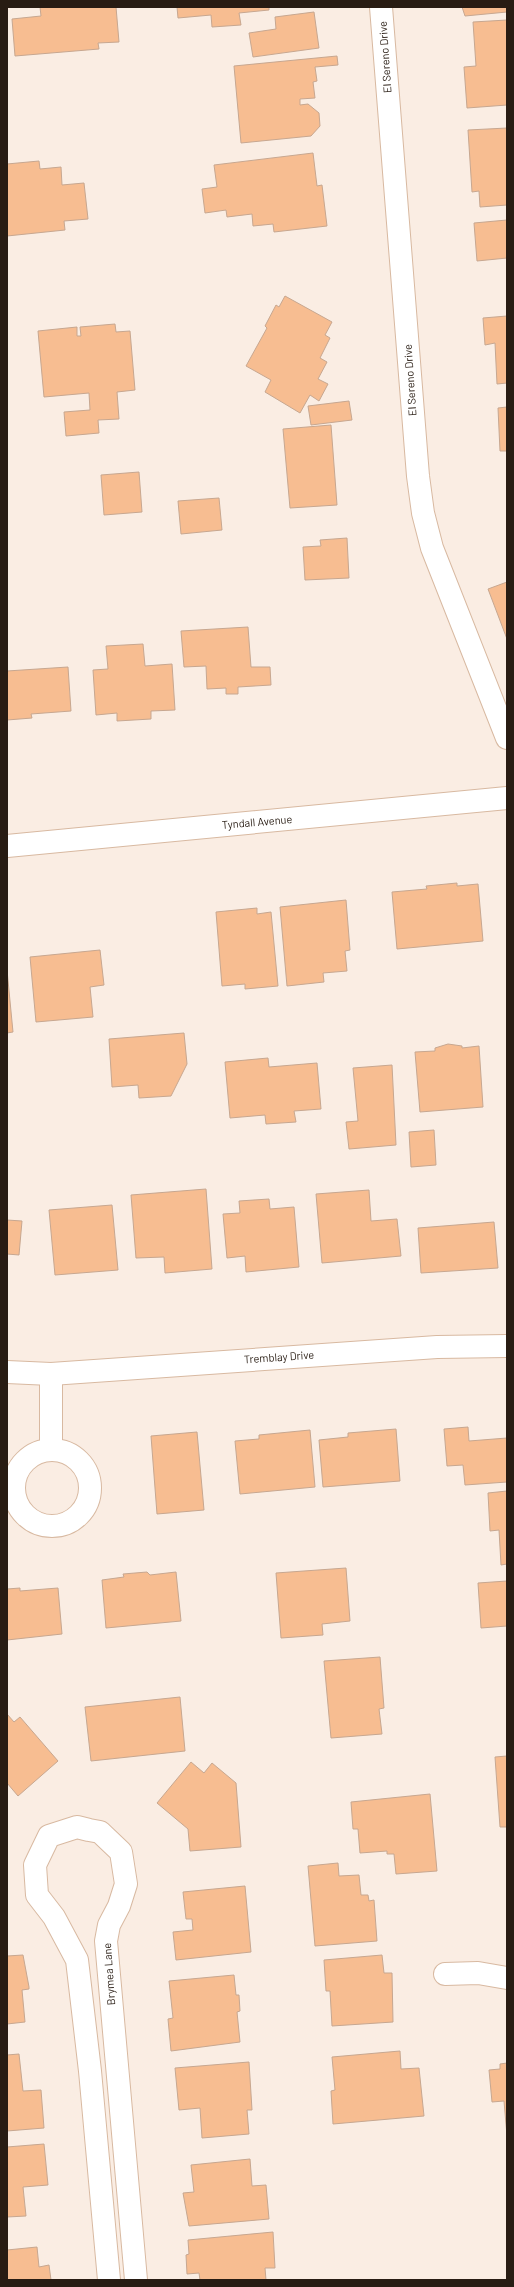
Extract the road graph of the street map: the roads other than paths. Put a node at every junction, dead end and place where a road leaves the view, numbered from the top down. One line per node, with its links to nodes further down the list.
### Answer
1 (381, 7): 2 (street, El Sereno Drive)
2 (507, 738)
3 (507, 798): 4 (street, Tyndall Avenue)
4 (7, 846)
5 (507, 1346): 7 (street, Tremblay Drive)
6 (7, 1372): 7 (street, Tremblay Drive)
7 (51, 1374): 8 (street)
8 (51, 1450)
9 (445, 1974): 10 (street)
10 (507, 1978)
11 (109, 2280): 12 (street, Brymea Lane)
12 (136, 2280)

